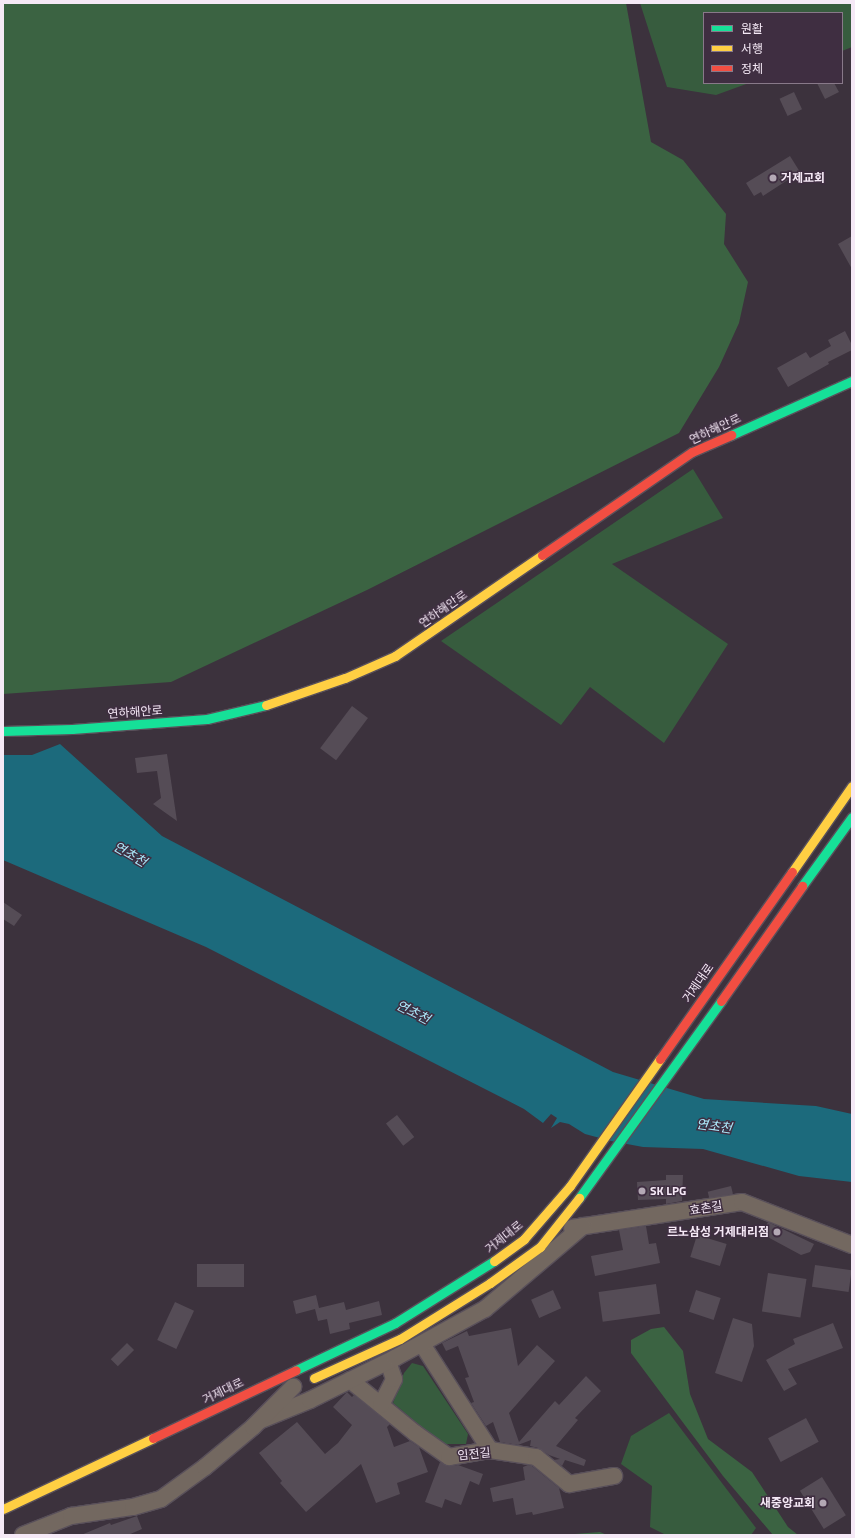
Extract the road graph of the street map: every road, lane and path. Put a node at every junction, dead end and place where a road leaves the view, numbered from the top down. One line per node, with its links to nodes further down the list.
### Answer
1 (852, 381): 2 (main road, 연하해안로)
2 (3, 731)
3 (852, 786): 17 (main road, 거제대로)
4 (852, 817): 6 (main road)
5 (583, 1226): 6 (street, 효촌길); 7 (street, 효촌길); 8 (street)
6 (553, 1231): 11 (main road)
7 (852, 1246)
8 (422, 1344): 9 (street); 15 (street)
9 (388, 1362): 10 (street); 13 (street)
10 (350, 1380): 13 (street, 임전길); 14 (street)
11 (300, 1384): 12 (main road); 14 (street)
12 (268, 1399)
13 (381, 1405): 15 (street, 임전길)
14 (261, 1420): 18 (street)
15 (490, 1450): 16 (street, 임전길)
16 (614, 1476)
17 (3, 1510)
18 (23, 1535)

